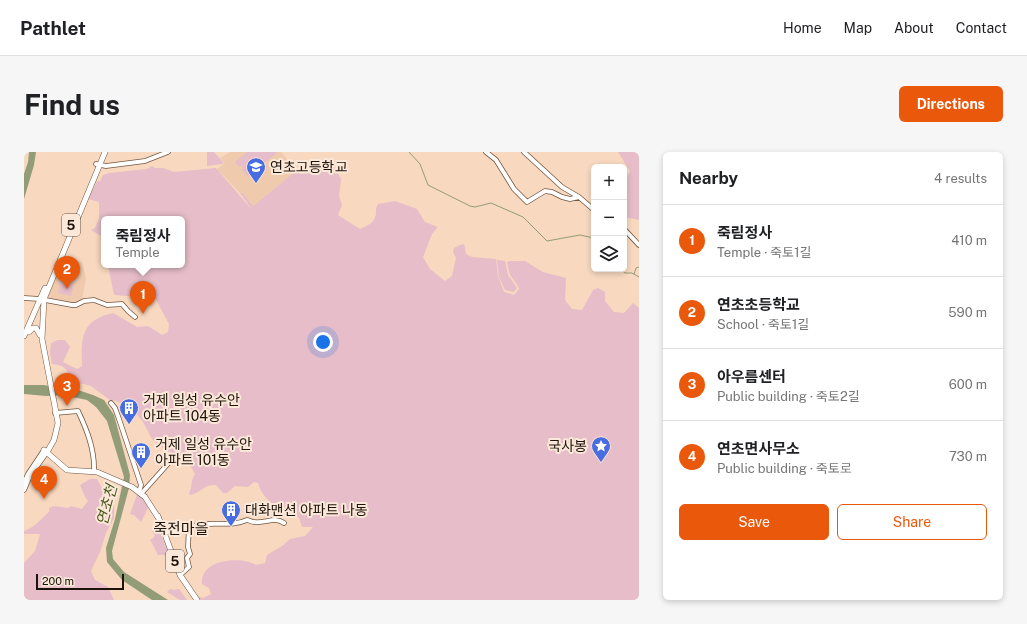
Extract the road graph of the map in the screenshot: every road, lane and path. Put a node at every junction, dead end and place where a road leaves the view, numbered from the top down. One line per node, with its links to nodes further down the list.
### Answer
1 (102, 152): 7 (main road, 5)
2 (105, 152): 7 (main road, 5)
3 (163, 152): 7 (street)
4 (168, 152): 7 (street)
5 (486, 152): 8 (street)
6 (524, 152): 8 (street)
7 (98, 163): 13 (main road, 5); 13 (main road, 5)
8 (579, 197): 9 (street)
9 (591, 207)
10 (627, 232): 11 (street)
11 (639, 245)
12 (24, 298): 13 (street)
13 (42, 299): 14 (main road); 15 (street); 18 (main road); 20 (main road)
14 (41, 307): 16 (main road); 17 (main road)
15 (135, 317)
16 (29, 332): 17 (main road); 19 (main road)
17 (40, 335): 20 (main road)
18 (24, 336)
19 (24, 342)
20 (49, 381): 22 (main road)
21 (111, 403): 28 (street)
22 (56, 413): 23 (main road); 25 (street)
23 (46, 450): 25 (main road); 26 (street); 27 (street)
24 (174, 457): 28 (street)
25 (94, 471): 28 (main road)
26 (24, 483)
27 (24, 490)
28 (141, 491): 31 (main road, 5)
29 (284, 523): 30 (street)
30 (189, 526): 31 (street); 32 (street)
31 (164, 533): 32 (main road, 5)
32 (180, 575): 33 (main road, 5)
33 (197, 600)

